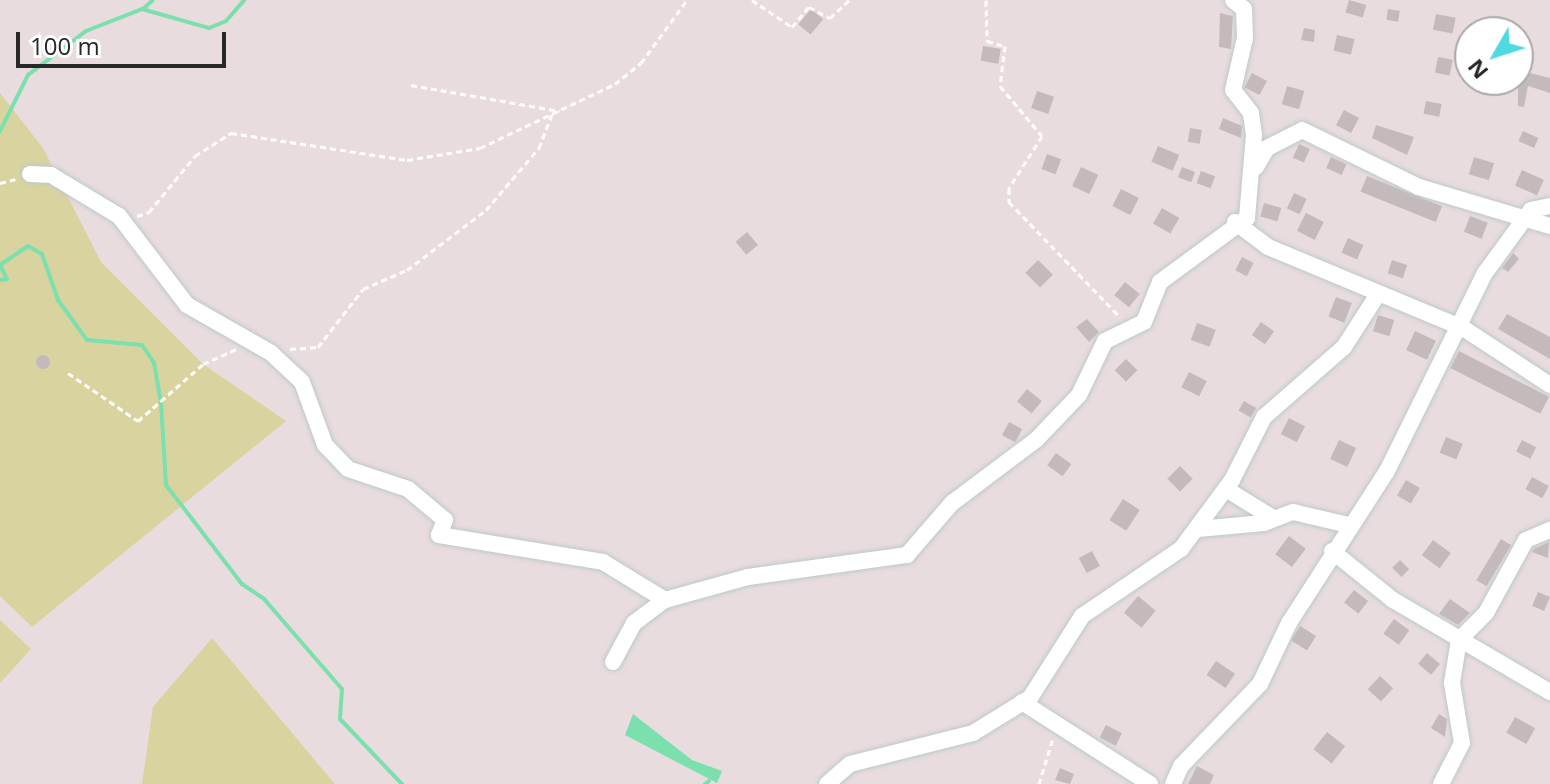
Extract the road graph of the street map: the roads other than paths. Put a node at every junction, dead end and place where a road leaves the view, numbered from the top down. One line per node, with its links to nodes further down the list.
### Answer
1 (1233, 0): 2 (street)
2 (1256, 167): 5 (street); 6 (street)
3 (30, 174): 17 (street)
4 (1550, 206): 5 (street)
5 (1522, 220): 7 (street); 9 (street)
6 (1235, 222): 8 (street); 17 (street)
7 (1550, 226)
8 (1378, 294): 9 (street); 11 (street)
9 (1463, 328): 10 (street); 13 (street)
10 (1550, 385)
11 (1226, 489): 12 (street); 14 (street)
12 (1273, 518): 13 (street); 14 (street)
13 (1349, 525): 16 (street)
14 (1198, 529): 21 (street)
15 (1550, 530): 18 (street)
16 (1332, 551): 18 (street); 24 (street)
17 (665, 600): 19 (street)
18 (1459, 640): 20 (street); 25 (street)
19 (613, 662)
20 (1550, 692)
21 (1022, 702): 22 (street); 23 (street)
22 (827, 784)
23 (1150, 784)
24 (1173, 784)
25 (1441, 784)

